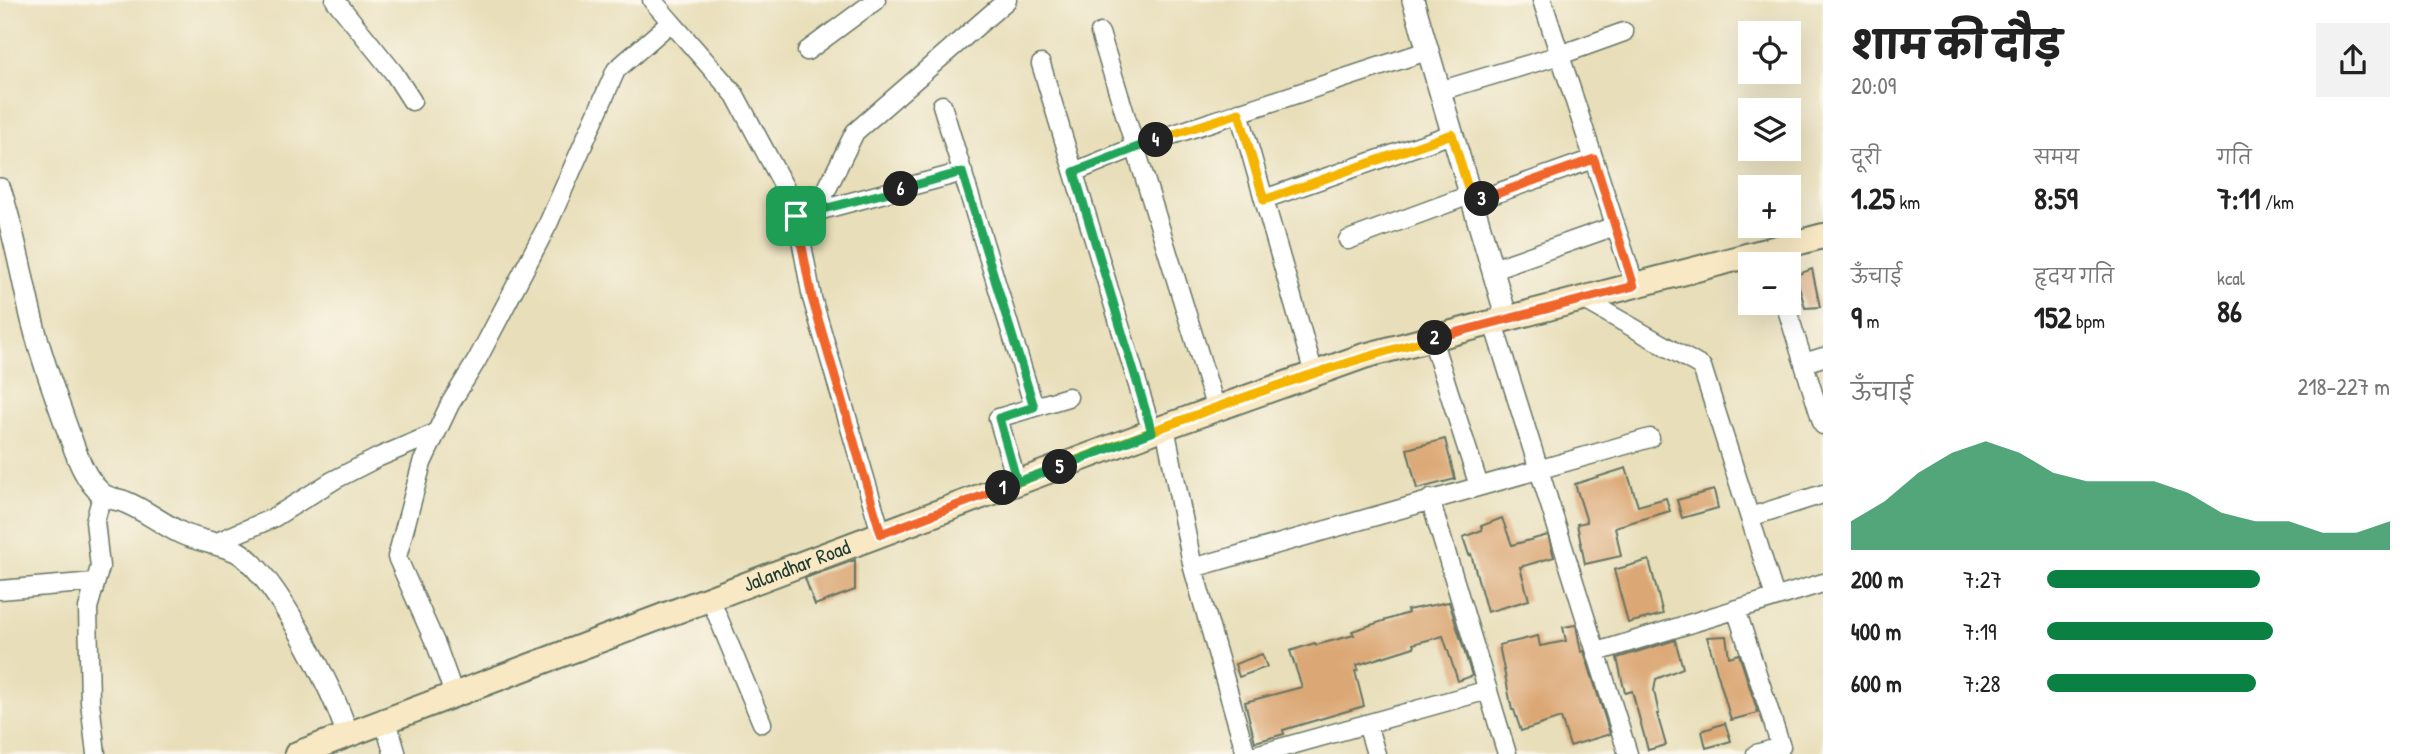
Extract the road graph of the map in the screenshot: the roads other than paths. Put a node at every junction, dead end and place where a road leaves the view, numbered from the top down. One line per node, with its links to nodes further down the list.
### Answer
1 (335, 0): 15 (street)
2 (652, 0): 7 (street)
3 (876, 0): 10 (street)
4 (1006, 0): 26 (street)
5 (1413, 0): 11 (street)
6 (1542, 0): 12 (street)
7 (671, 22): 27 (street); 47 (street)
8 (1624, 32): 12 (street)
9 (1100, 33): 19 (street)
10 (807, 51)
11 (1427, 51): 14 (street); 17 (street)
12 (1560, 55): 14 (street); 20 (street)
13 (1041, 64): 22 (street)
14 (1439, 91): 18 (street)
15 (412, 101)
16 (942, 105): 21 (street)
17 (1239, 113): 19 (street); 25 (street)
18 (1452, 134): 24 (street); 25 (street)
19 (1135, 147): 22 (street); 44 (street)
20 (1594, 159): 24 (street); 28 (street)
21 (962, 172): 26 (street); 43 (street)
22 (1074, 172): 46 (street)
23 (0, 189): 53 (street)
24 (1471, 199): 30 (street); 33 (street)
25 (1264, 200): 41 (street)
26 (816, 211): 27 (street)
27 (796, 216): 56 (street)
28 (1615, 226): 33 (street); 34 (street)
29 (1823, 236): 31 (main road, Jalandhar Road)
30 (1348, 240)
31 (1783, 252)
32 (1738, 264): 34 (main road, Jalandhar Road)
33 (1493, 270): 37 (street)
34 (1634, 286): 35 (main road, Jalandhar Road)
35 (1583, 299): 37 (main road, Jalandhar Road); 55 (street)
36 (1789, 315): 40 (street)
37 (1500, 321): 38 (main road, Jalandhar Road); 49 (street)
38 (1432, 339): 41 (main road, Jalandhar Road); 51 (street)
39 (1823, 357): 40 (street)
40 (1804, 363): 45 (street)
41 (1314, 374): 44 (main road, Jalandhar Road)
42 (1068, 397): 43 (street)
43 (1034, 407): 50 (street)
44 (1216, 409): 46 (main road, Jalandhar Road)
45 (1823, 425)
46 (1159, 429): 50 (main road, Jalandhar Road); 58 (street)
47 (436, 433): 57 (street); 67 (street)
48 (1650, 438): 49 (street)
49 (1540, 469): 51 (street); 65 (street)
50 (1017, 482): 56 (main road, Jalandhar Road)
51 (1479, 486): 54 (street)
52 (1823, 494): 55 (street)
53 (102, 496): 57 (street); 59 (street)
54 (1430, 499): 58 (street); 66 (street)
55 (1750, 517): 62 (street)
56 (881, 534): 63 (main road, Jalandhar Road)
57 (215, 543): 71 (street)
58 (1193, 568): 75 (street)
59 (95, 582): 61 (street); 72 (street)
60 (1823, 583): 62 (street)
61 (0, 590)
62 (1775, 597): 64 (street)
63 (710, 598): 67 (main road, Jalandhar Road); 69 (street)
64 (1736, 609): 65 (street); 80 (street)
65 (1597, 652): 79 (street)
66 (1488, 690): 70 (street); 78 (street)
67 (454, 694): 68 (main road, Jalandhar Road)
68 (385, 719): 71 (main road, Jalandhar Road); 74 (street)
69 (762, 723)
70 (1367, 724): 76 (street); 77 (street)
71 (347, 734): 73 (main road, Jalandhar Road)
72 (96, 754)
73 (298, 754)
74 (395, 754)
75 (1246, 754)
76 (1259, 754)
77 (1376, 754)
78 (1507, 754)
79 (1628, 754)
80 (1756, 754)

